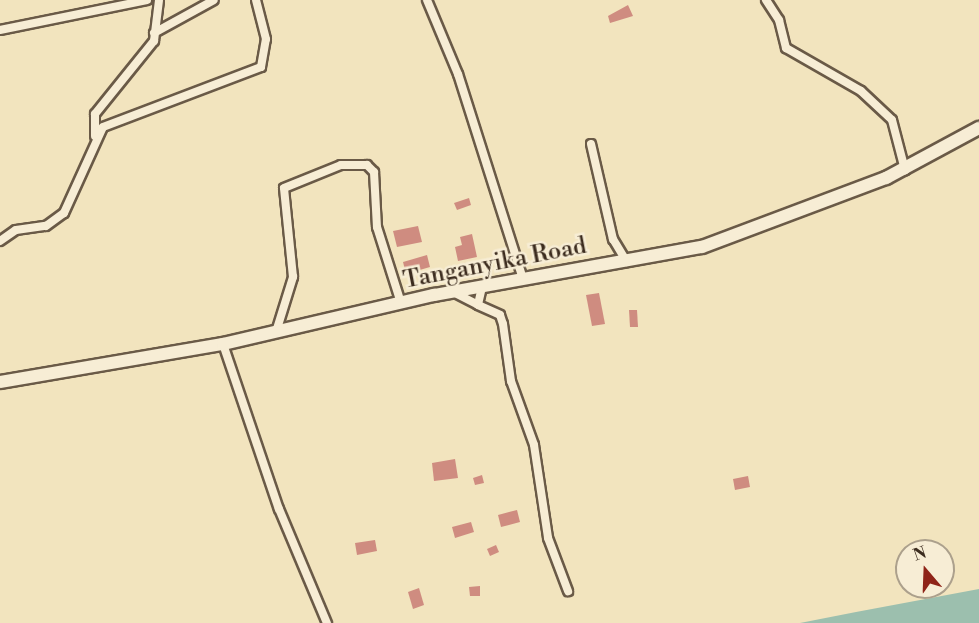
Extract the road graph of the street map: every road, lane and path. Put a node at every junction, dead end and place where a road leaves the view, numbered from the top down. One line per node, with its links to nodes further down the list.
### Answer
1 (147, 0): 7 (street)
2 (159, 0): 8 (street)
3 (214, 0): 8 (street)
4 (256, 0): 10 (street)
5 (427, 0): 15 (street)
6 (766, 0): 12 (street)
7 (0, 30)
8 (154, 33): 10 (street)
9 (979, 128): 12 (street, Tanganyika Road)
10 (95, 136): 13 (street)
11 (591, 144): 14 (street)
12 (904, 170): 14 (street, Tanganyika Road)
13 (0, 240)
14 (627, 262): 15 (street, Tanganyika Road)
15 (523, 279): 16 (street, Tanganyika Road)
16 (482, 287): 17 (street, Tanganyika Road); 19 (street)
17 (453, 292): 18 (street, Tanganyika Road); 19 (street)
18 (400, 303): 20 (street, Tanganyika Road); 20 (street)
19 (478, 305): 23 (street)
20 (276, 333): 21 (street, Tanganyika Road)
21 (223, 344): 22 (street, Tanganyika Road); 24 (street)
22 (0, 382)
23 (568, 591)
24 (327, 623)

